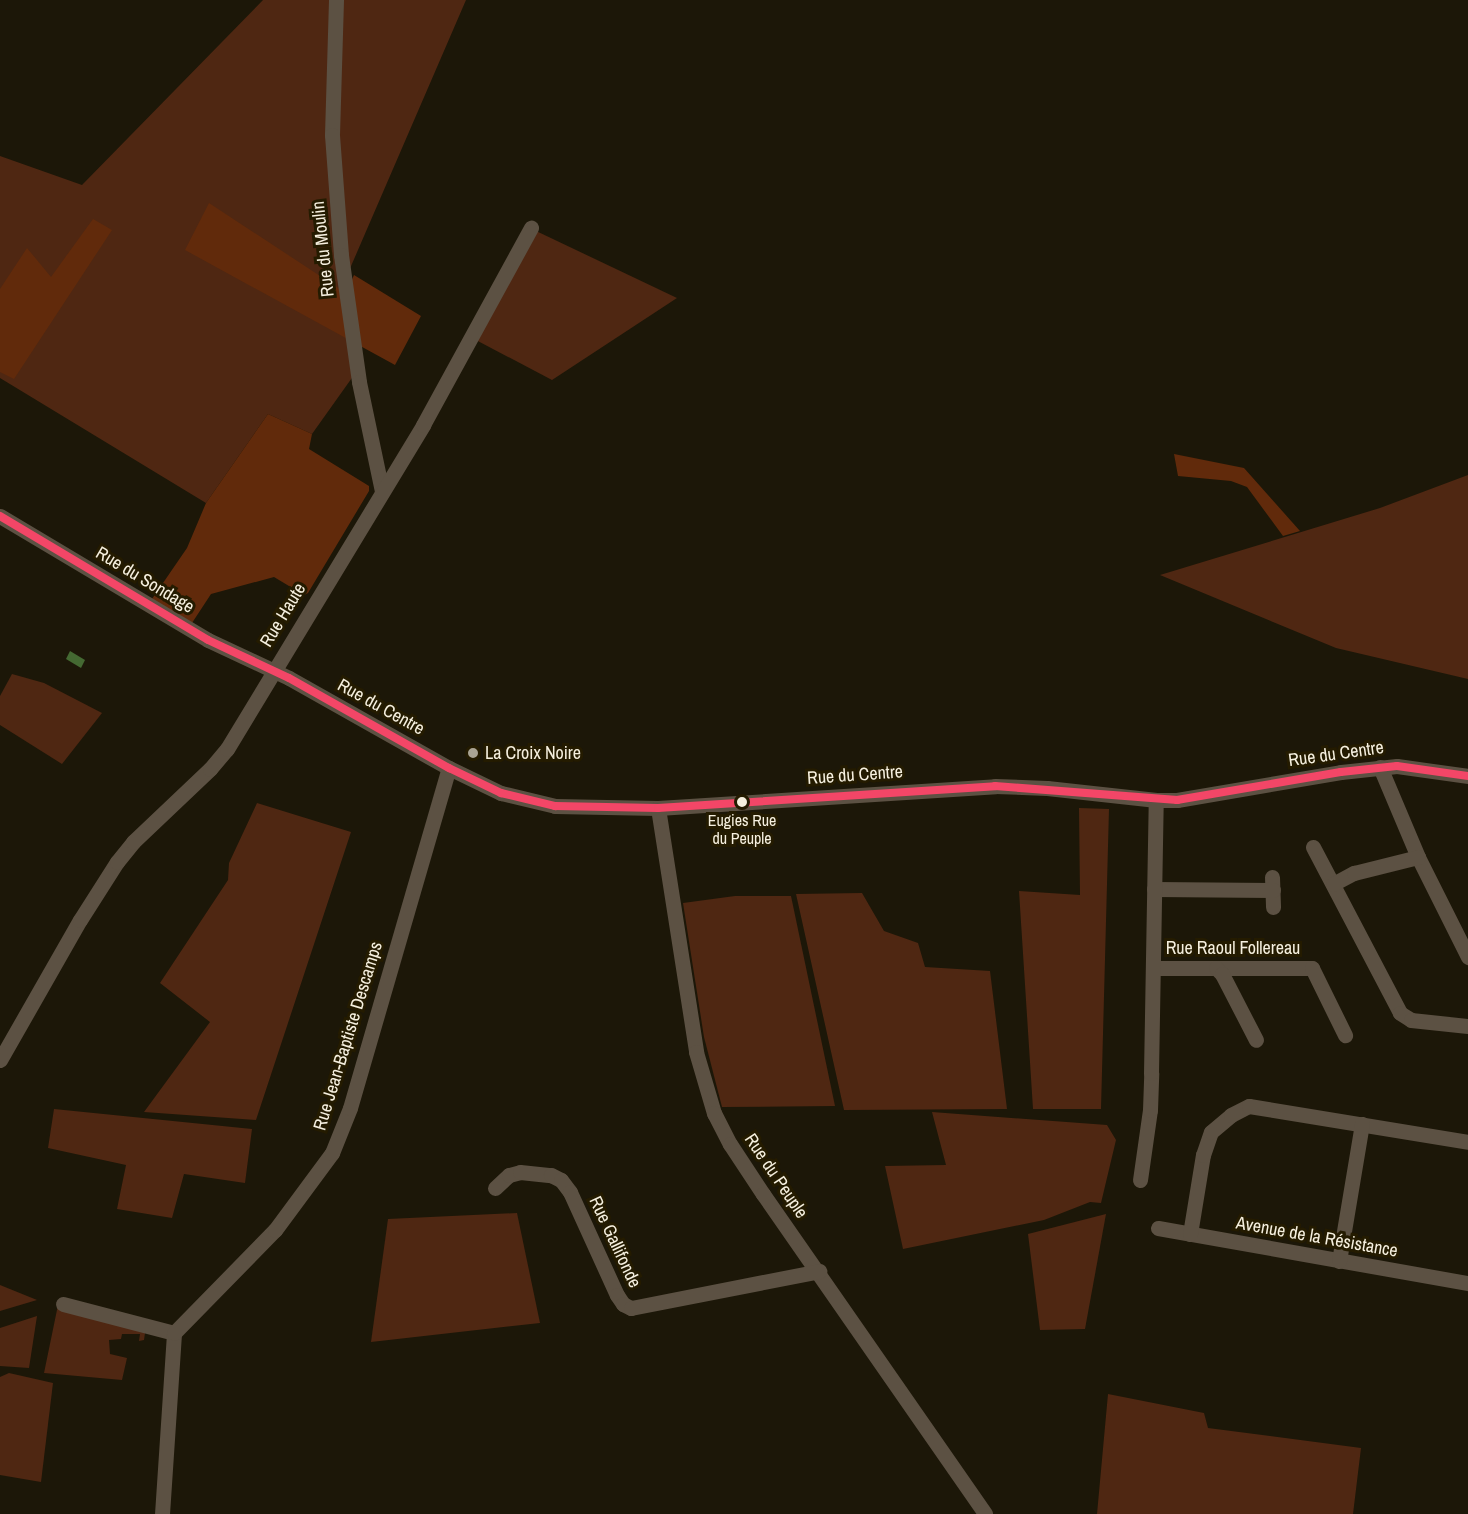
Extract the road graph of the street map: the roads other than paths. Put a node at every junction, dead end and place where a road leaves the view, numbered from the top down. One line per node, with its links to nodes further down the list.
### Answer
1 (336, 0): 3 (street, Rue du Moulin)
2 (531, 228): 3 (street, Rue Haute)
3 (382, 491): 5 (street, Rue Haute)
4 (0, 516): 5 (street, Rue du Sondage)
5 (272, 672): 7 (street, Rue du Centre); 22 (street, Rue Haute)
6 (1380, 767): 8 (street, Rue du Centre); 9 (street, Rue du Centre); 12 (street)
7 (449, 768): 10 (street, Rue du Centre); 33 (street, Rue Jean-Baptiste Descamps)
8 (1468, 776)
9 (1156, 800): 10 (street, Rue du Centre); 14 (street, Rue Raoul Follereau)
10 (658, 808): 30 (street, Rue du Peuple)
11 (1313, 847): 13 (street)
12 (1418, 857): 13 (street); 16 (street)
13 (1333, 884): 19 (street)
14 (1154, 889): 15 (street); 17 (street, Rue Raoul Follereau)
15 (1273, 907)
16 (1468, 957)
17 (1153, 968): 18 (street, Rue Raoul Follereau); 25 (street, Rue Raoul Follereau)
18 (1216, 968): 20 (street, Rue Raoul Follereau); 21 (street)
19 (1468, 1026)
20 (1345, 1035)
21 (1256, 1040)
22 (0, 1060)
23 (1362, 1124): 24 (street); 28 (street); 29 (street)
24 (1468, 1142)
25 (1140, 1180)
26 (495, 1188): 30 (street, Rue Gallifonde)
27 (1158, 1228): 28 (street, Avenue de la Résistance)
28 (1190, 1234): 29 (street, Avenue de la Résistance)
29 (1340, 1261): 31 (street, Avenue de la Résistance)
30 (819, 1271): 35 (street, Rue du Peuple)
31 (1468, 1283)
32 (63, 1304): 33 (street)
33 (174, 1333): 34 (street)
34 (162, 1514)
35 (985, 1514)

